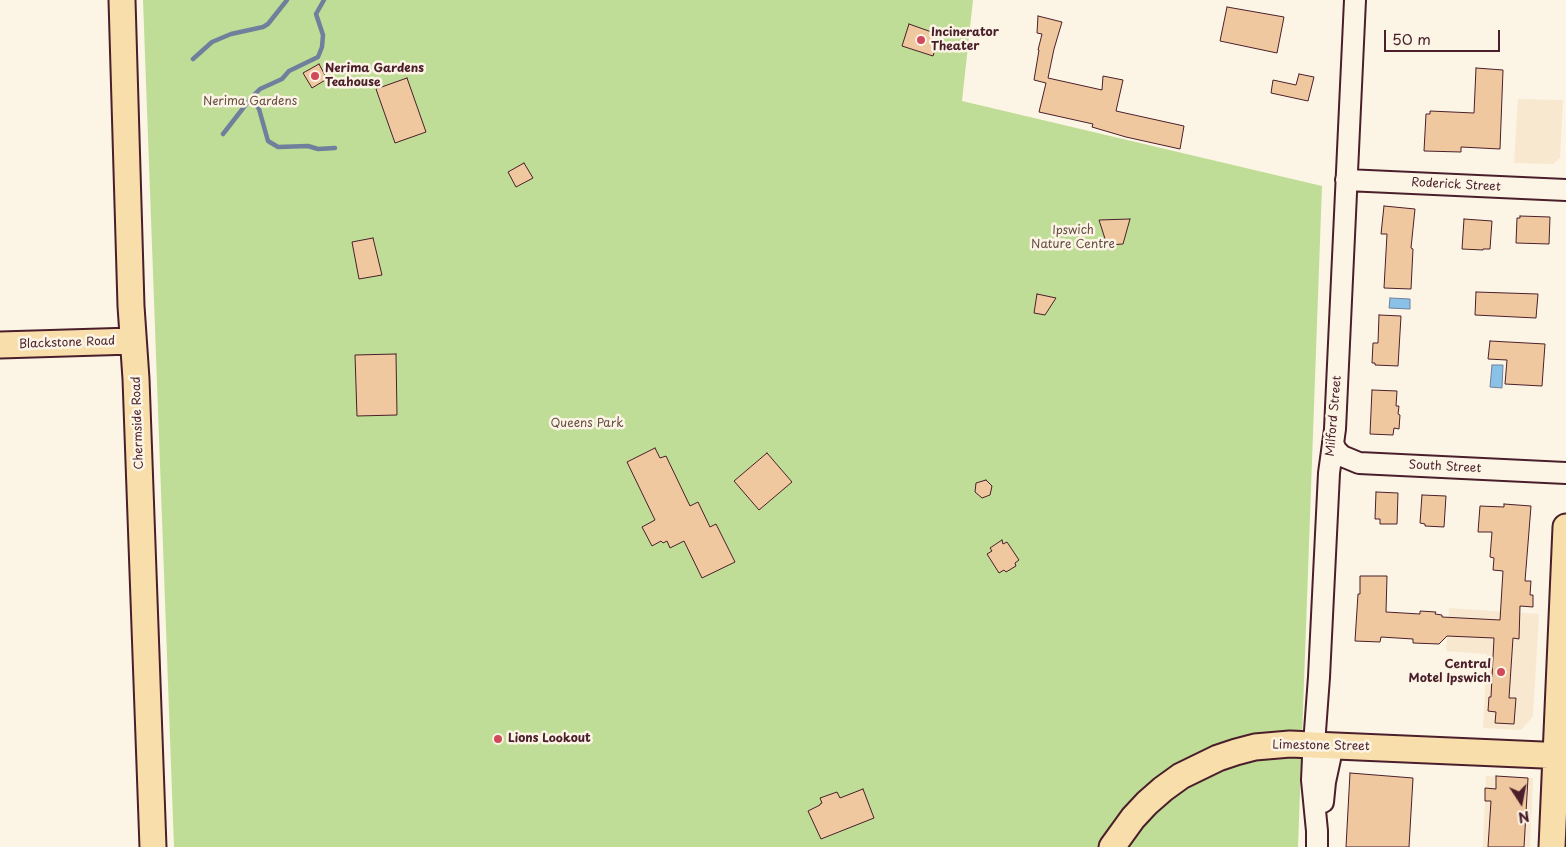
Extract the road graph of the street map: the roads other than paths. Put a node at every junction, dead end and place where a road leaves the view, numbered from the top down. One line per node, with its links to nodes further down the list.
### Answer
1 (122, 0): 5 (main road, Chermside Road)
2 (1355, 0): 3 (street, Milford Street)
3 (1346, 180): 4 (street, Roderick Street); 7 (street, Milford Street)
4 (1566, 190)
5 (133, 341): 6 (main road, Blackstone Road); 13 (main road, Chermside Road)
6 (0, 345)
7 (1333, 443): 8 (street, South Street); 10 (street, Milford Street)
8 (1566, 473)
9 (1566, 527): 11 (main road)
10 (1323, 745): 11 (main road, Limestone Street); 12 (street, Milford Street); 14 (main road, Limestone Street)
11 (1561, 756): 15 (main road)
12 (1317, 839)
13 (153, 847)
14 (1112, 847)
15 (1552, 847)

